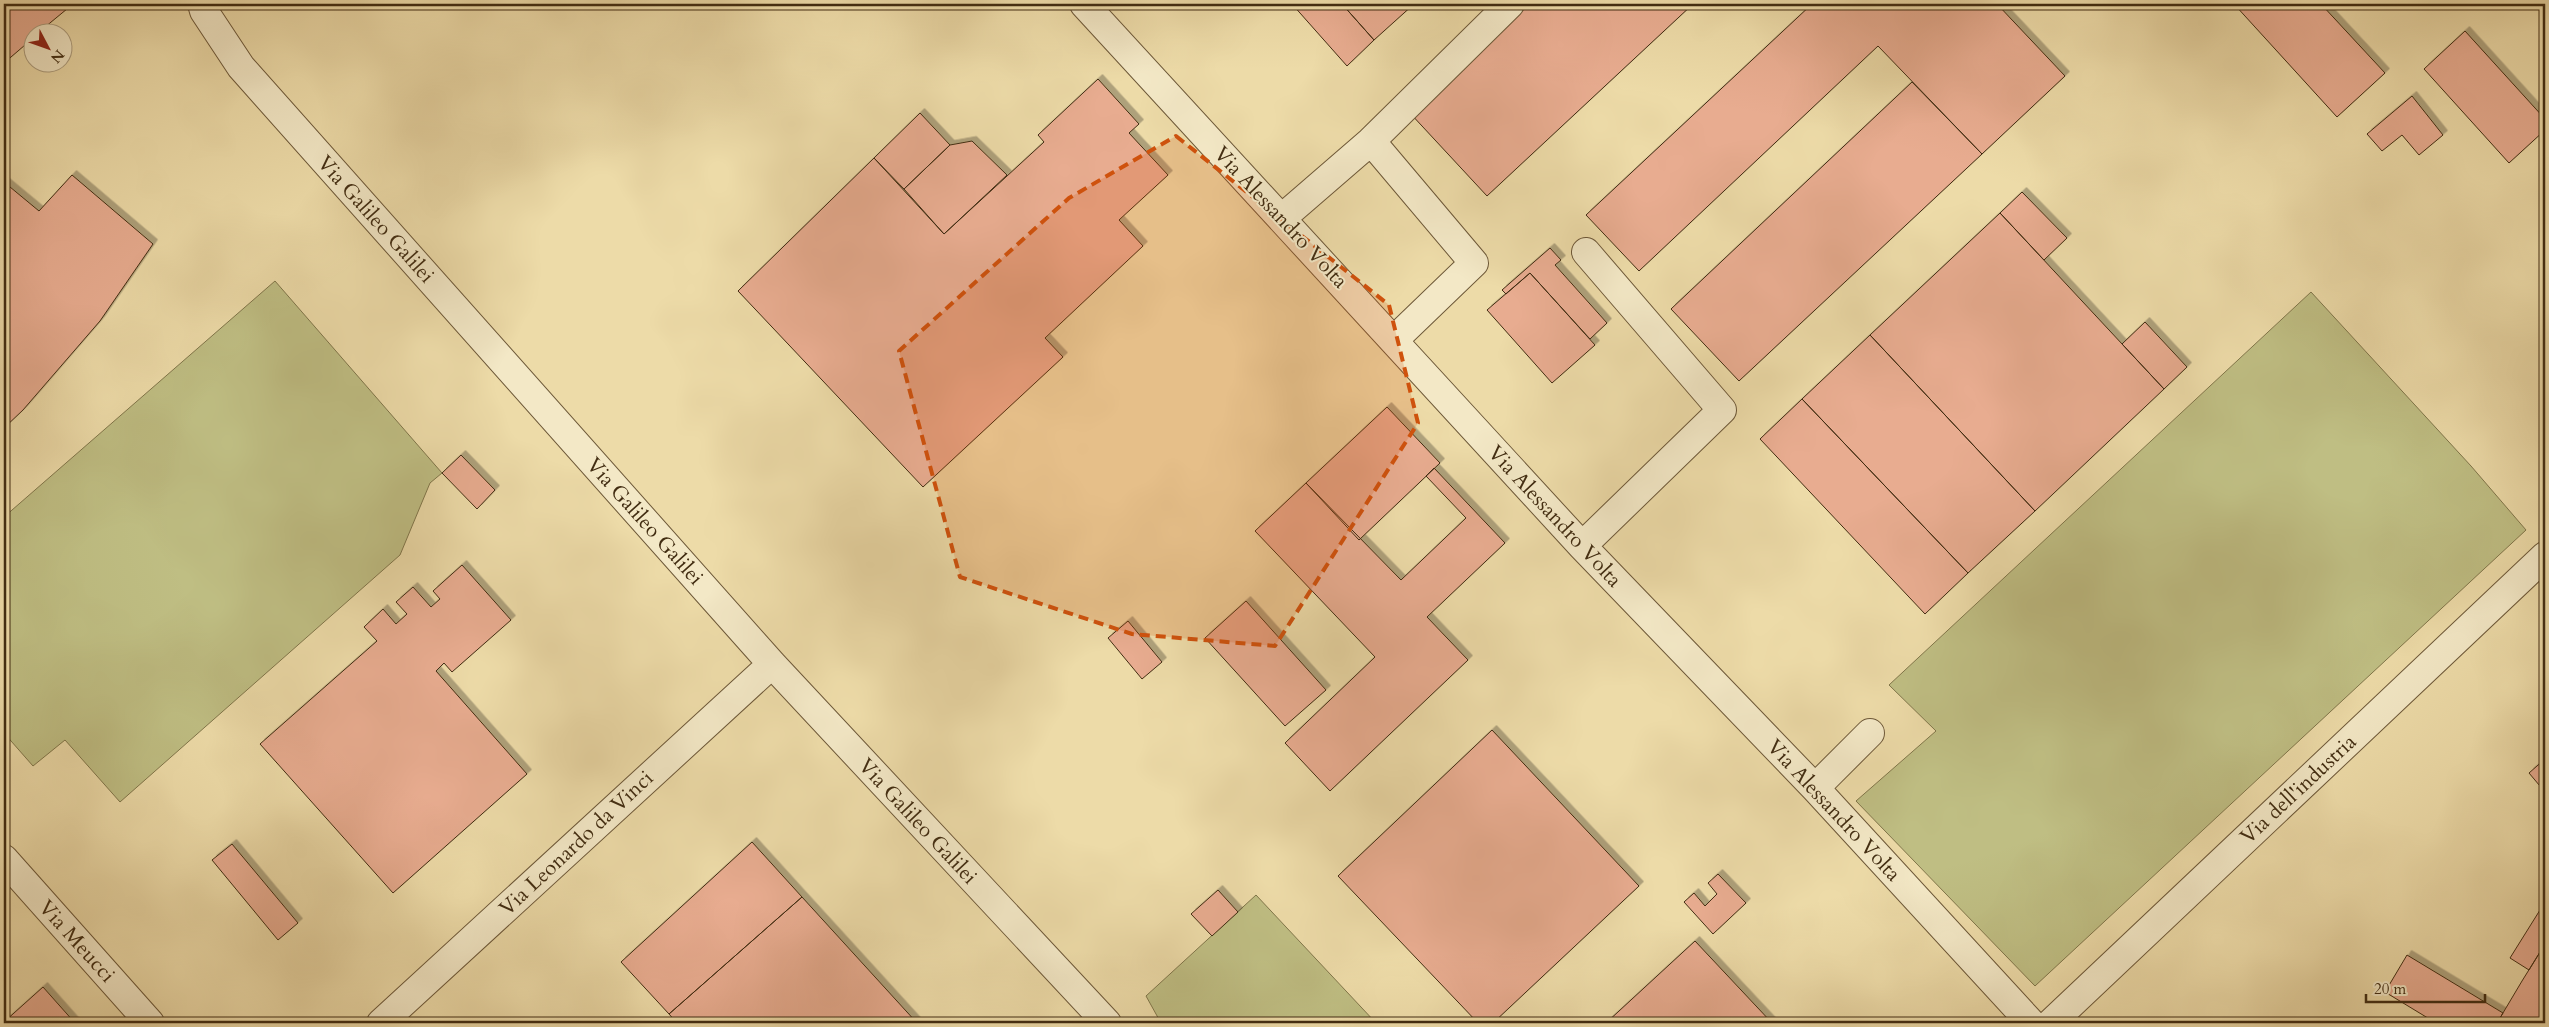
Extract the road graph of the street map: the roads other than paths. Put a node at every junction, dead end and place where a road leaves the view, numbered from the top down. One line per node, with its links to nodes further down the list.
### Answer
1 (202, 4): 10 (street, Via Galileo Galilei)
2 (1084, 4): 5 (street, Via Alessandro Volta)
3 (1510, 4): 4 (street)
4 (1371, 141): 5 (street); 7 (street)
5 (1282, 218): 7 (street, Via Alessandro Volta)
6 (1586, 252): 8 (street)
7 (1394, 340): 8 (street, Via Alessandro Volta)
8 (1582, 546): 12 (street, Via Alessandro Volta)
9 (2545, 556): 18 (street, Via dell'industria)
10 (772, 664): 15 (street, Via Leonardo da Vinci); 16 (street, Via Galileo Galilei)
11 (1870, 733): 12 (street)
12 (1815, 788): 17 (street, Via Alessandro Volta)
13 (4, 859): 14 (street, Via Meucci)
14 (150, 1023)
15 (381, 1023)
16 (1107, 1023)
17 (2031, 1023)
18 (2051, 1023)

